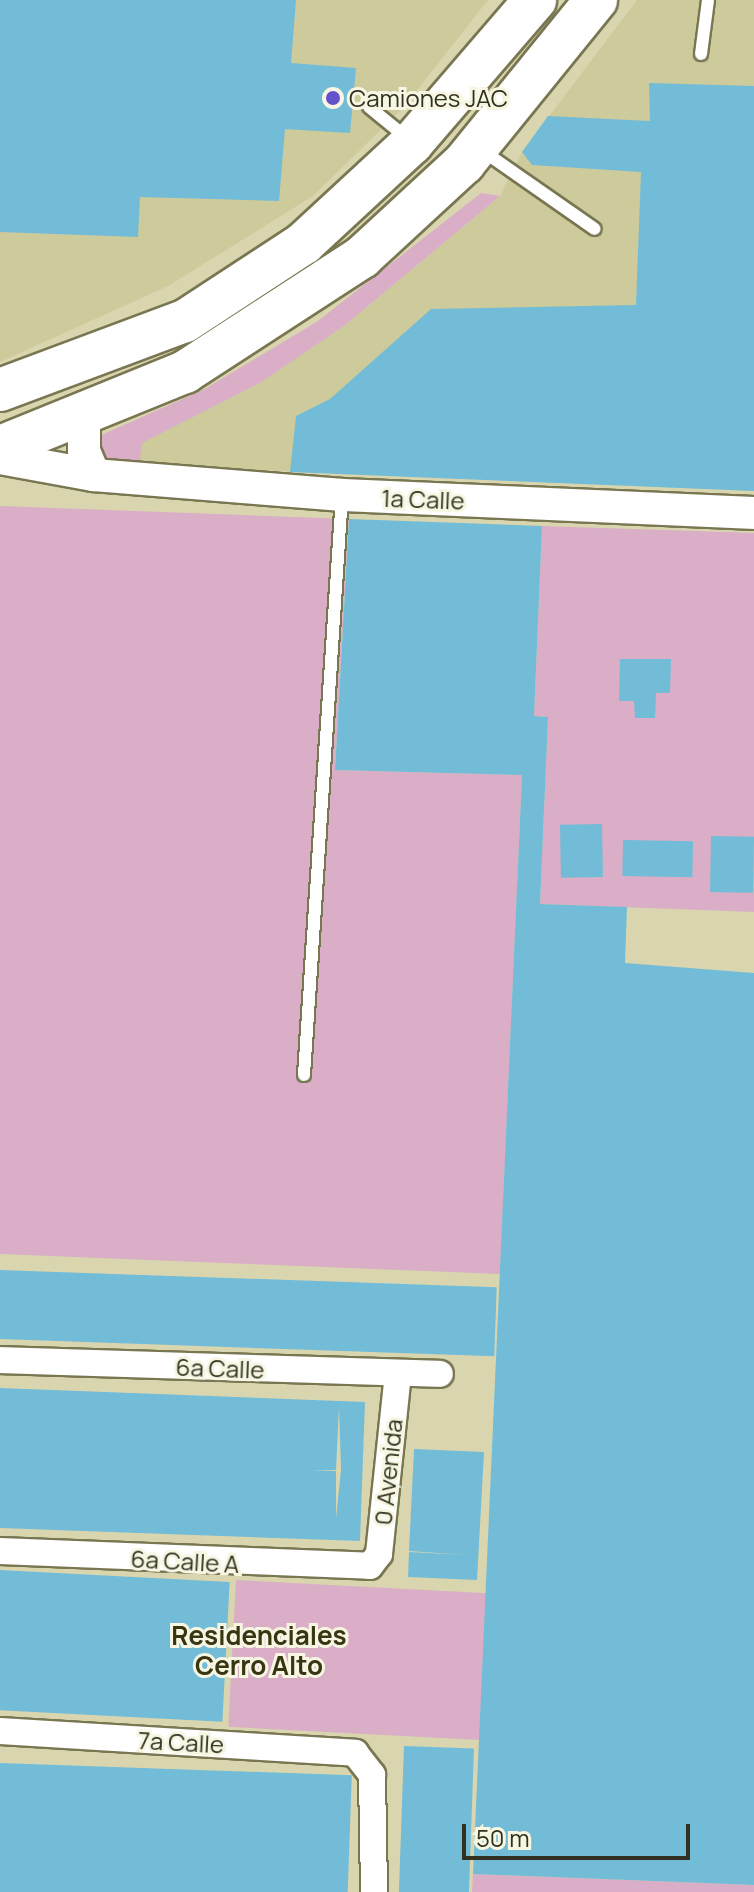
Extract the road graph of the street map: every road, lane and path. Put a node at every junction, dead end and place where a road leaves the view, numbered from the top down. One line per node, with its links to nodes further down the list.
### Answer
1 (535, 0): 6 (highway)
2 (596, 0): 7 (highway)
3 (708, 0): 4 (lane)
4 (701, 54)
5 (369, 107): 6 (lane)
6 (412, 143): 9 (highway)
7 (477, 147): 8 (lane); 10 (highway)
8 (595, 229)
9 (0, 390)
10 (84, 416): 11 (highway); 13 (street)
11 (0, 447)
12 (0, 458): 13 (street, 1a Calle)
13 (94, 475): 14 (street, 1a Calle)
14 (342, 495): 15 (street, 1a Calle); 16 (lane)
15 (754, 513)
16 (304, 1075)
17 (0, 1360): 18 (street, 6a Calle)
18 (398, 1374): 19 (street, 6a Calle); 21 (street, 0 Avenida)
19 (440, 1374)
20 (0, 1551): 21 (street, 6a Calle A)
21 (370, 1566)
22 (0, 1731): 23 (street, 7a Calle)
23 (374, 1892)

